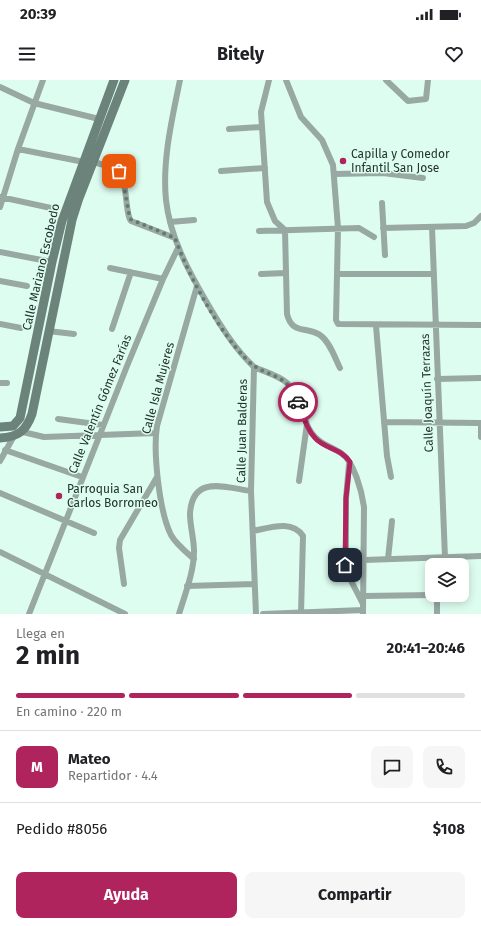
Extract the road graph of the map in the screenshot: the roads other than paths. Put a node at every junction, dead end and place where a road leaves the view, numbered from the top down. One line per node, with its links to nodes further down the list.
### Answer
1 (43, 80): 10 (street)
2 (114, 80): 11 (main road, Calle Mariano Escobedo)
3 (125, 80): 15 (main road, Calle Mariano Escobedo)
4 (180, 80): 26 (street, Calle Juan Balderas)
5 (269, 80): 12 (street)
6 (286, 80): 18 (street)
7 (386, 80): 8 (street)
8 (428, 80)
9 (0, 87): 10 (street)
10 (34, 102): 11 (street); 14 (street)
11 (100, 119): 15 (main road, Calle Mariano Escobedo)
12 (262, 127): 13 (street); 16 (street)
13 (229, 129)
14 (18, 149): 15 (street); 20 (street)
15 (88, 162): 33 (street); 37 (main road, Calle Mariano Escobedo); 54 (main road, Calle Mariano Escobedo)
16 (265, 168): 17 (street); 30 (street)
17 (221, 172)
18 (334, 174): 19 (street); 28 (street)
19 (423, 178)
20 (1, 197): 22 (street); 23 (street)
21 (382, 203): 29 (street)
22 (0, 207)
23 (51, 208)
24 (481, 216): 27 (street)
25 (194, 220): 26 (street)
26 (170, 222): 33 (street, Calle Juan Balderas)
27 (432, 227): 29 (street); 43 (street, Calle Joaquín Terrazas)
28 (338, 228): 30 (street); 32 (street); 42 (street)
29 (383, 228): 36 (street)
30 (285, 230): 31 (street); 40 (street)
31 (259, 231)
32 (374, 237)
33 (175, 238): 34 (street, Calle Juan Balderas)
34 (178, 248): 44 (street, Calle Valentín Gómez Farías); 47 (street, Calle Juan Balderas)
35 (0, 252): 37 (street)
36 (385, 255)
37 (52, 262): 63 (main road, Calle Mariano Escobedo)
38 (110, 268): 39 (street)
39 (131, 272): 44 (street); 53 (street)
40 (286, 273): 41 (street); 57 (street)
41 (261, 274)
42 (338, 274): 43 (street); 50 (street)
43 (434, 274): 51 (street, Calle Joaquín Terrazas)
44 (163, 279): 68 (street, Calle Valentín Gómez Farías)
45 (0, 281): 46 (street)
46 (27, 286)
47 (197, 286): 56 (street, Calle Juan Balderas); 71 (street, Calle Isla Mujeres)
48 (0, 324): 52 (street)
49 (481, 325): 51 (street)
50 (376, 326): 51 (street); 64 (street)
51 (436, 326): 59 (street, Calle Joaquín Terrazas)
52 (21, 328)
53 (112, 329)
54 (48, 331): 55 (street); 70 (main road, Calle Mariano Escobedo)
55 (74, 334)
56 (254, 367): 67 (street); 83 (street, Calle Juan Balderas)
57 (340, 368)
58 (481, 378): 59 (street)
59 (437, 379): 65 (street, Calle Joaquín Terrazas)
60 (0, 383): 61 (street)
61 (8, 383)
62 (58, 419): 68 (street)
63 (18, 422): 69 (main road); 73 (street, Calle Mariano Escobedo)
64 (384, 422): 65 (street); 81 (street)
65 (439, 423): 66 (street); 92 (street, Calle Joaquín Terrazas)
66 (481, 423): 74 (street)
67 (306, 424): 78 (street); 82 (street)
68 (103, 425): 72 (street, Calle Valentín Gómez Farías)
69 (0, 427)
70 (23, 432): 72 (street); 73 (main road)
71 (156, 433): 72 (street); 80 (street, Calle Isla Mujeres)
72 (100, 434): 79 (street, Calle Valentín Gómez Farías)
73 (13, 436): 75 (main road); 76 (street, Calle Mariano Escobedo)
74 (481, 437)
75 (0, 438)
76 (5, 450): 77 (street, Calle Mariano Escobedo); 79 (street)
77 (0, 460)
78 (350, 462): 95 (street); 103 (street)
79 (82, 477): 85 (street, Calle Valentín Gómez Farías)
80 (157, 477): 93 (street, Calle Isla Mujeres); 97 (street)
81 (391, 477)
82 (299, 481)
83 (251, 491): 87 (street, Calle Juan Balderas); 93 (street)
84 (0, 493): 85 (street)
85 (65, 520): 88 (street); 96 (street, Calle Valentín Gómez Farías)
86 (392, 521): 94 (street)
87 (253, 531): 98 (street, Calle Juan Balderas); 104 (street)
88 (94, 533)
89 (0, 552): 96 (street)
90 (481, 556): 92 (street)
91 (425, 558): 94 (street)
92 (445, 558)
93 (194, 559): 99 (street)
94 (388, 559): 95 (street)
95 (364, 560): 101 (street)
96 (45, 574): 105 (street, Calle Valentín Gómez Farías); 106 (street)
97 (124, 584)
98 (254, 584): 99 (street); 108 (street, Calle Juan Balderas)
99 (187, 586): 107 (street)
100 (425, 595): 101 (street)
101 (364, 596): 103 (street)
102 (437, 602): 110 (street)
103 (363, 609): 104 (street)
104 (301, 613): 109 (street)
105 (29, 614)
106 (125, 614)
107 (179, 614)
108 (256, 614)
109 (263, 614)
110 (437, 614)

